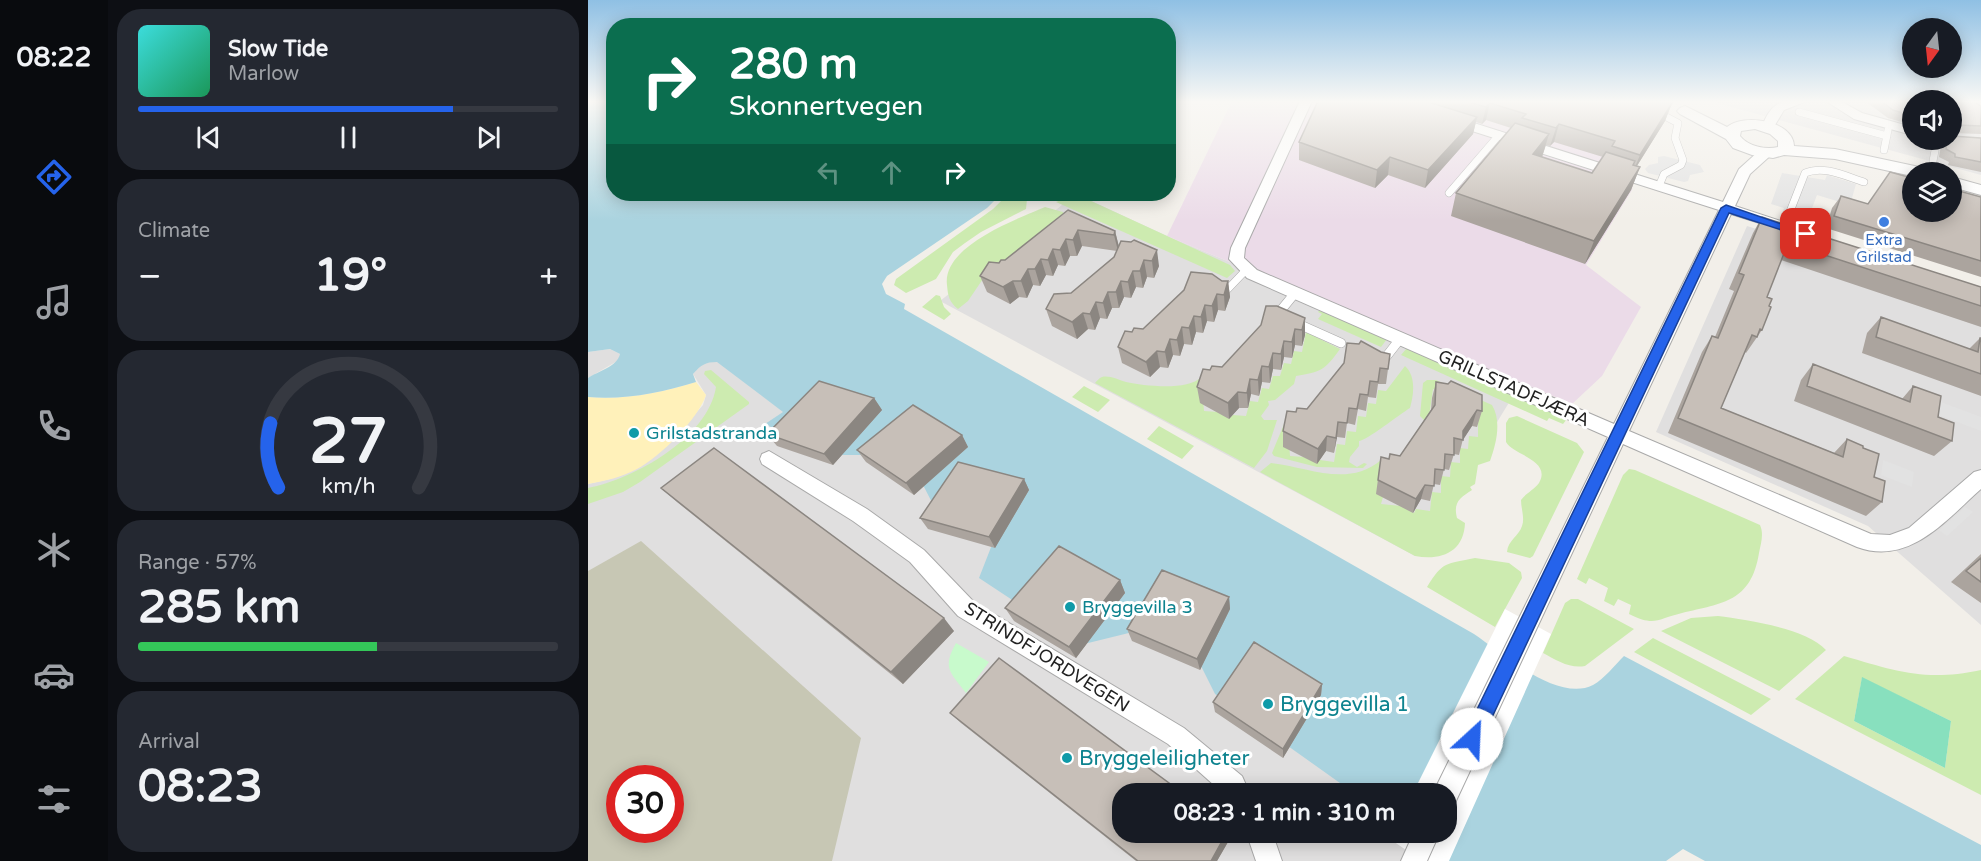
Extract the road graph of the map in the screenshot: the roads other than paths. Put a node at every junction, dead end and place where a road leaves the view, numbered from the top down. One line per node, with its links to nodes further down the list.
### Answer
1 (1287, 141): 23 (street)
2 (1494, 141): 20 (lane)
3 (1518, 141): 18 (street)
4 (1676, 141): 18 (lane)
5 (1737, 141): 15 (street)
6 (1745, 141): 12 (street)
7 (1781, 141): 9 (street)
8 (1886, 141): 10 (lane)
9 (1785, 145): 12 (street); 14 (street)
10 (1884, 150)
11 (1935, 150): 13 (lane)
12 (1765, 153): 15 (street)
13 (1933, 161)
14 (1902, 169)
15 (1744, 172): 21 (street)
16 (1864, 182): 22 (lane)
17 (1962, 185): 19 (street)
18 (1659, 186): 21 (street)
19 (1981, 190)
20 (1449, 193)
21 (1726, 208): 22 (street); 29 (street)
22 (1790, 229)
23 (1246, 270): 24 (lane); 25 (street, GRILLSTADFJÆRA)
24 (1226, 292)
25 (1295, 293): 26 (street, GRILLSTADFJÆRA); 27 (lane)
26 (1400, 339): 28 (lane); 29 (street, GRILLSTADFJÆRA)
27 (1341, 343)
28 (1382, 362)
29 (1618, 434): 31 (street, GRILLSTADFJÆRA); 33 (street)
30 (769, 459): 32 (street, STRINDFJORDVEGEN)
31 (1980, 481)
32 (1231, 783)
33 (1451, 783)
34 (1263, 843): 37 (street)
35 (1423, 843): 36 (street)
36 (1415, 859)
37 (1269, 861)

